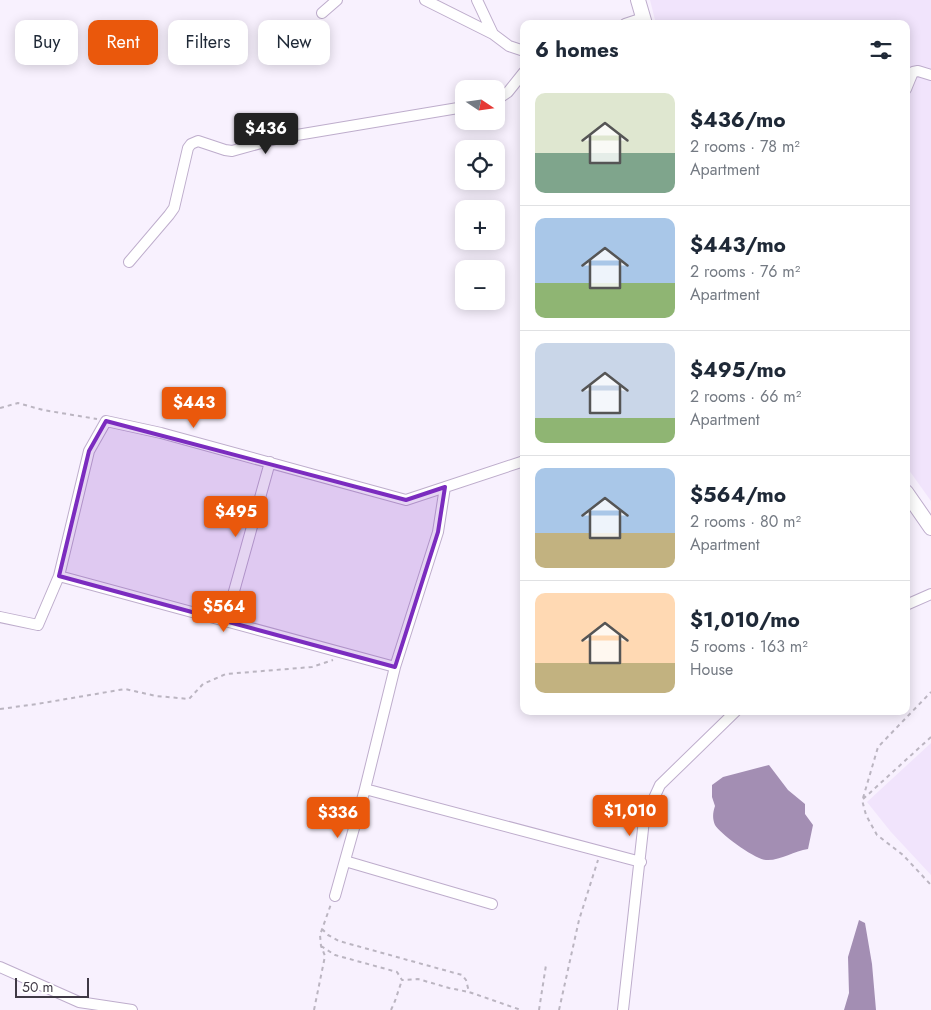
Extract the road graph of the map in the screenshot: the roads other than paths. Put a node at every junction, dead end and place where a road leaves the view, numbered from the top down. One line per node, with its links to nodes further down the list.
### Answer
1 (337, 0): 5 (street)
2 (425, 0): 7 (street)
3 (477, 0): 7 (street)
4 (638, 0): 6 (main road)
5 (322, 13)
6 (644, 20)
7 (493, 34): 8 (street)
8 (520, 50)
9 (931, 75): 11 (street)
10 (520, 77): 12 (street)
11 (910, 79)
12 (505, 94)
13 (455, 109): 14 (street)
14 (129, 262)
15 (270, 462): 17 (street); 20 (street); 24 (street)
16 (520, 462): 17 (street)
17 (446, 487): 25 (street)
18 (910, 498): 19 (main road)
19 (931, 528)
20 (59, 576): 23 (street); 24 (street)
21 (931, 594): 22 (street)
22 (910, 603)
23 (0, 618)
24 (226, 620): 25 (street)
25 (395, 667): 27 (street)
26 (732, 715): 29 (street)
27 (365, 789): 28 (street); 29 (street)
28 (345, 861): 30 (street); 31 (street)
29 (641, 862): 34 (street)
30 (335, 896)
31 (492, 904)
32 (0, 967): 33 (street)
33 (132, 1010)
34 (623, 1010)

